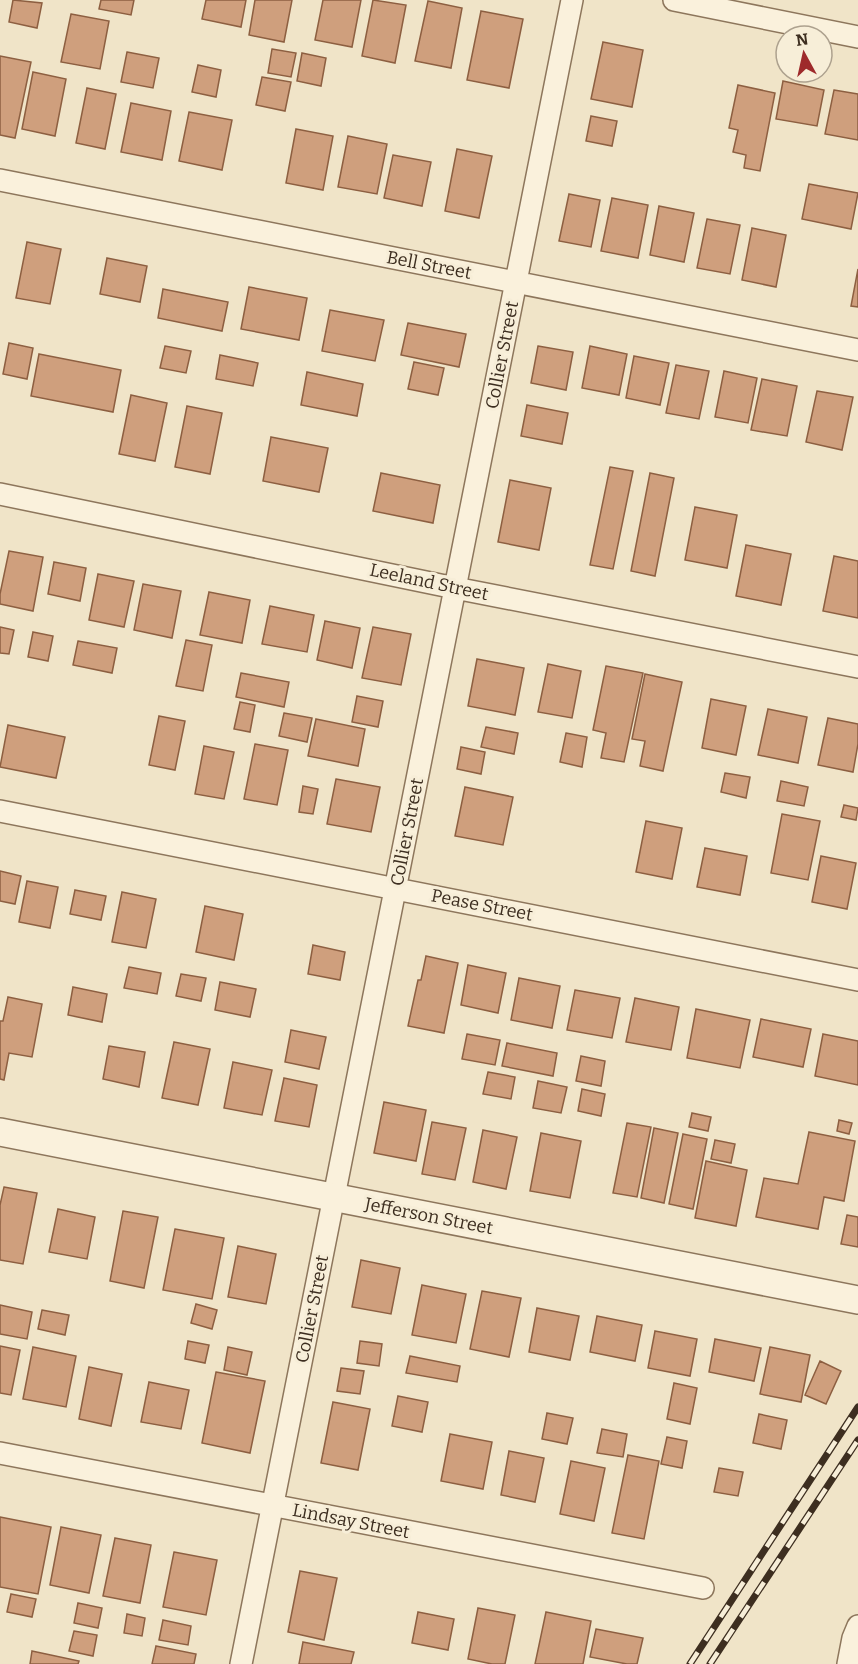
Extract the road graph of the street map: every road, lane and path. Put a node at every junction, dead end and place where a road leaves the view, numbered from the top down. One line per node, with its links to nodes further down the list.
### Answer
1 (572, 0): 5 (street, Collier Street)
2 (674, 0): 3 (street)
3 (858, 37)
4 (0, 180): 5 (street, Bell Street)
5 (516, 282): 6 (street, Bell Street); 8 (street, Collier Street)
6 (858, 350)
7 (0, 494): 8 (street, Leeland Street)
8 (455, 588): 9 (street, Leeland Street); 11 (street, Collier Street)
9 (858, 667)
10 (0, 811): 11 (street, Pease Street)
11 (396, 888): 12 (street, Pease Street); 14 (street, Collier Street)
12 (858, 980)
13 (0, 1132): 14 (street, Jefferson Street)
14 (334, 1198): 15 (street, Jefferson Street); 17 (street, Collier Street)
15 (858, 1300)
16 (0, 1453): 17 (street, Lindsay Street)
17 (272, 1506): 18 (street, Lindsay Street); 20 (street, Collier Street)
18 (703, 1588)
19 (858, 1626): 21 (street)
20 (241, 1664)
21 (848, 1664)

